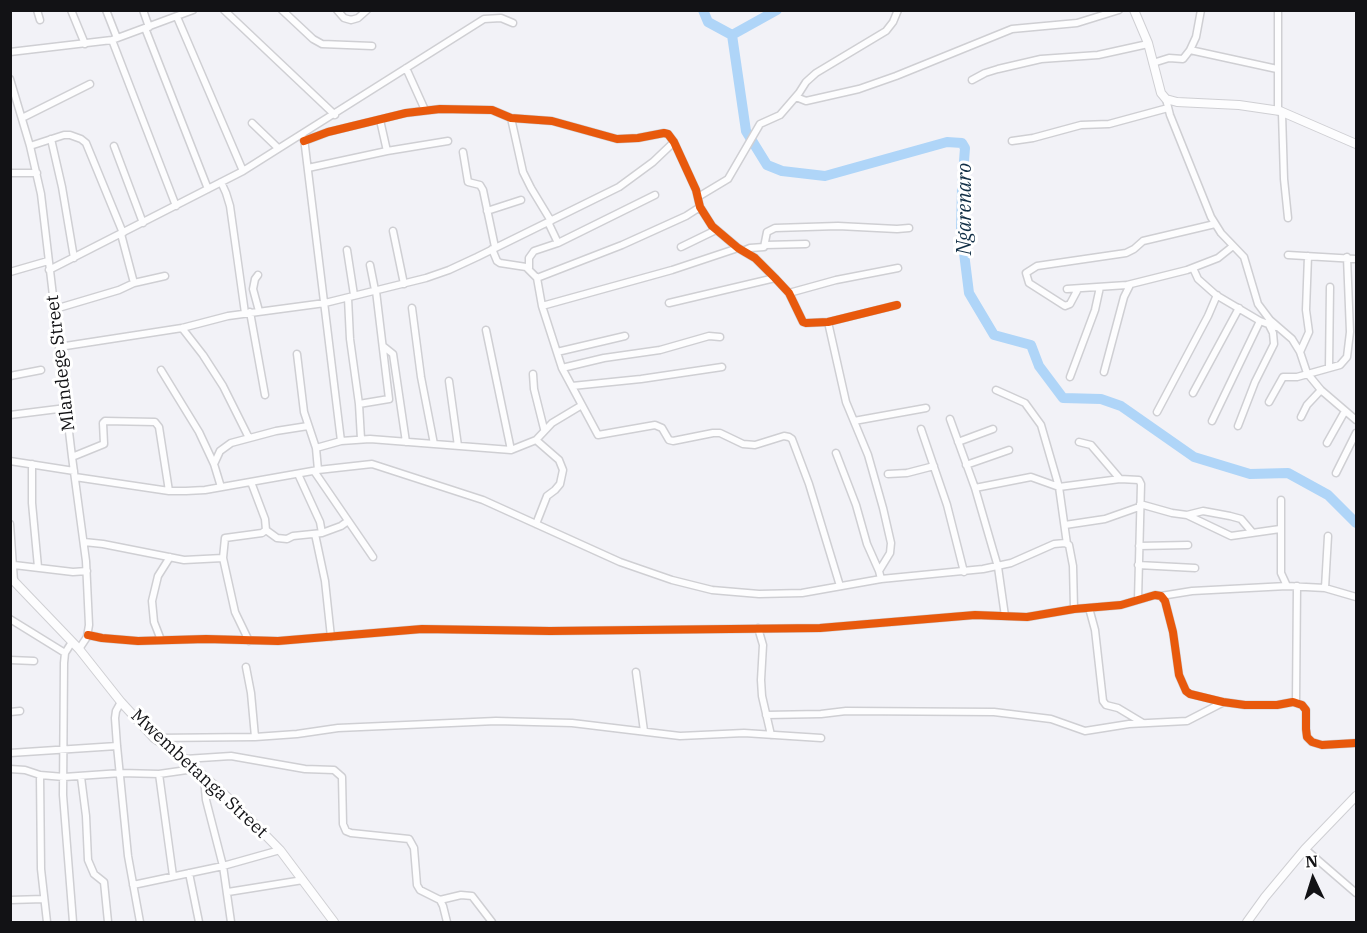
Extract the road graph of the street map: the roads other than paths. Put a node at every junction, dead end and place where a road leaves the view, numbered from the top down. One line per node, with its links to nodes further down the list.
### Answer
1 (37, 10): 17 (street)
2 (71, 10): 21 (street)
3 (106, 10): 20 (street)
4 (143, 10): 19 (street)
5 (193, 10): 15 (street)
6 (224, 10): 37 (street)
7 (282, 10): 23 (street)
8 (337, 10): 9 (street)
9 (367, 10)
10 (898, 10): 33 (street)
11 (1119, 10): 33 (street)
12 (1134, 10): 22 (street)
13 (1200, 10): 24 (street)
14 (1278, 10): 28 (street)
15 (185, 12): 16 (street)
16 (177, 17): 19 (street); 55 (street)
17 (40, 20)
18 (513, 23): 27 (street)
19 (147, 28): 20 (street); 59 (street)
20 (115, 39): 21 (street); 63 (street)
21 (85, 44): 25 (street)
22 (1148, 45): 26 (street); 30 (street)
23 (372, 46)
24 (1190, 50): 26 (street); 28 (street)
25 (10, 52)
26 (1153, 63): 34 (street)
27 (406, 68): 35 (street); 37 (street)
28 (1277, 69): 36 (street)
29 (10, 79): 32 (street, Mlandege Street)
30 (972, 80)
31 (90, 84): 38 (street)
32 (13, 92): 38 (street, Mlandege Street)
33 (796, 96): 61 (street)
34 (1167, 103): 36 (street); 46 (street); 69 (street)
35 (425, 110): 39 (street); 40 (street)
36 (1280, 112): 48 (street); 66 (street)
37 (335, 115): 42 (street)
38 (22, 118): 49 (street, Mlandege Street)
39 (511, 118): 47 (street); 67 (street)
40 (380, 120): 44 (street); 52 (street)
41 (252, 123): 51 (street)
42 (303, 131): 44 (street); 51 (street)
43 (51, 139): 49 (street); 73 (street); 85 (street)
44 (304, 141): 54 (street)
45 (448, 141): 52 (street)
46 (1012, 141)
47 (674, 142): 61 (street); 67 (street)
48 (1356, 144)
49 (30, 146): 57 (street, Mlandege Street)
50 (114, 146): 68 (street)
51 (278, 148): 55 (street)
52 (387, 151): 54 (street)
53 (463, 152): 65 (street)
54 (308, 168): 109 (street)
55 (243, 171): 58 (street)
56 (10, 173): 57 (street)
57 (37, 173): 87 (street, Mlandege Street)
58 (221, 183): 59 (street); 117 (street)
59 (208, 189): 63 (street)
60 (655, 195): 74 (street)
61 (698, 197): 64 (street)
62 (520, 200): 65 (street)
63 (176, 206): 68 (street)
64 (700, 207): 71 (street); 96 (street)
65 (487, 211): 79 (street)
66 (1288, 218)
67 (549, 221): 74 (street); 79 (street)
68 (143, 223): 73 (street)
69 (1215, 224): 77 (street); 103 (street)
70 (909, 228): 76 (street)
71 (716, 230): 78 (street); 80 (street)
72 (393, 231): 99 (street)
73 (122, 233): 85 (street); 98 (street)
74 (558, 243): 89 (street)
75 (806, 244): 76 (street)
76 (765, 245): 80 (street)
77 (1233, 246): 91 (street); 122 (street)
78 (681, 247)
79 (494, 248): 89 (street); 99 (street)
80 (740, 249): 97 (street); 112 (street)
81 (347, 250): 108 (street)
82 (1288, 255): 83 (street)
83 (1308, 256): 84 (street); 129 (street)
84 (1347, 257): 86 (street); 133 (street)
85 (74, 258): 92 (street)
86 (1356, 259)
87 (48, 261): 92 (street, Mlandege Street); 93 (street)
88 (370, 265): 105 (street)
89 (529, 268): 96 (street)
90 (898, 268): 106 (street)
91 (1193, 268): 100 (street); 107 (street)
92 (49, 270): 115 (street, Mlandege Street)
93 (10, 272)
94 (165, 276): 98 (street)
95 (258, 276): 116 (street)
96 (537, 278): 112 (street)
97 (775, 278): 106 (street); 110 (street)
98 (134, 283): 115 (street)
99 (404, 284): 105 (street)
100 (1130, 285): 101 (street); 136 (street)
101 (1100, 287): 103 (street); 140 (street)
102 (1330, 287): 133 (street)
103 (1078, 288): 104 (street)
104 (1067, 289)
105 (375, 291): 108 (street); 126 (street)
106 (789, 293): 119 (street)
107 (1217, 295): 114 (street); 153 (street)
108 (351, 296): 109 (street); 148 (street)
109 (325, 303): 116 (street); 169 (street)
110 (669, 303)
111 (897, 305): 119 (street)
112 (542, 306): 128 (street)
113 (412, 308): 174 (street)
114 (1239, 308): 118 (street); 145 (street)
115 (55, 309): 127 (street, Mlandege Street)
116 (259, 311): 117 (street)
117 (247, 313): 121 (street); 146 (street)
118 (1260, 321): 120 (street); 159 (street)
119 (828, 322): 158 (street)
120 (1268, 325): 122 (street); 161 (street)
121 (182, 328): 127 (street); 166 (street)
122 (1282, 329): 129 (street)
123 (486, 330): 177 (street)
124 (625, 336): 128 (street)
125 (720, 337): 132 (street)
126 (383, 346): 148 (street); 171 (street)
127 (59, 347): 150 (street, Mlandege Street)
128 (557, 352): 132 (street)
129 (1300, 352): 137 (street)
130 (297, 354): 160 (street)
131 (722, 367): 142 (street)
132 (562, 368): 142 (street)
133 (1329, 368): 137 (street)
134 (41, 370): 139 (street)
135 (161, 370): 183 (street)
136 (1104, 372)
137 (1307, 373): 144 (street); 147 (street)
138 (533, 374): 162 (street)
139 (10, 376)
140 (1070, 377)
141 (449, 381): 175 (street)
142 (572, 386): 149 (street)
143 (996, 390): 194 (street)
144 (1321, 390): 152 (street); 155 (street)
145 (1193, 393)
146 (265, 395)
147 (1269, 402)
148 (359, 404): 167 (street)
149 (582, 405): 162 (street); 226 (street)
150 (66, 408): 154 (street); 180 (street, Mlandege Street)
151 (926, 408): 158 (street)
152 (1345, 411): 157 (street); 173 (street)
153 (1157, 412)
154 (10, 415)
155 (1302, 417)
156 (950, 419): 172 (street)
157 (1356, 420)
158 (854, 421): 222 (street)
159 (1212, 421)
160 (308, 426): 166 (street); 176 (street)
161 (1238, 426)
162 (544, 429): 168 (street)
163 (921, 429): 185 (street)
164 (993, 429): 172 (street)
165 (1356, 433): 187 (street)
166 (249, 438): 183 (street)
167 (361, 439): 169 (street); 171 (street)
168 (536, 440): 177 (street); 202 (street)
169 (341, 441): 176 (street)
170 (1078, 441): 191 (street)
171 (406, 442): 174 (street)
172 (958, 442): 184 (street)
173 (1327, 443)
174 (434, 444): 175 (street)
175 (458, 446): 177 (street)
176 (316, 448): 186 (street)
177 (511, 450)
178 (1009, 450): 184 (street)
179 (836, 453): 222 (street)
180 (72, 457): 188 (street, Mlandege Street); 196 (street)
181 (10, 461): 182 (street)
182 (32, 464): 188 (street); 218 (street)
183 (214, 464): 193 (street)
184 (966, 465): 195 (street)
185 (934, 466): 190 (street); 223 (street)
186 (316, 470): 189 (street); 200 (street); 202 (street)
187 (1336, 473)
188 (74, 474): 196 (street); 209 (street, Mlandege Street)
189 (298, 474): 192 (street); 207 (street)
190 (888, 474)
191 (1120, 479): 194 (street); 198 (street)
192 (251, 482): 193 (street); 205 (street)
193 (221, 487): 196 (street)
194 (1059, 487): 195 (street); 203 (street)
195 (975, 488): 219 (street)
196 (170, 491)
197 (1281, 500): 204 (street)
198 (1140, 506): 199 (street); 203 (street); 212 (street)
199 (1187, 515): 206 (street); 206 (street)
200 (348, 521): 207 (street); 214 (street)
201 (10, 524): 216 (street)
202 (536, 524): 226 (street)
203 (1065, 525): 210 (street)
204 (1280, 529): 206 (street); 227 (street)
205 (266, 530): 207 (street); 215 (street)
206 (1252, 532)
207 (318, 533): 239 (street)
208 (1328, 536): 229 (street)
209 (84, 542): 213 (street); 221 (street, Mlandege Street)
210 (1067, 544): 219 (street); 234 (street)
211 (1188, 545): 212 (street)
212 (1139, 546): 217 (street)
213 (171, 557): 215 (street); 240 (street)
214 (373, 557)
215 (223, 558): 241 (street)
216 (14, 565): 218 (street); 224 (street)
217 (1138, 565): 220 (street); 232 (street)
218 (38, 567): 221 (street)
219 (998, 567): 223 (street); 235 (street)
220 (1195, 568)
221 (87, 571): 238 (street, Mlandege Street)
222 (879, 571): 225 (street)
223 (964, 572): 225 (street)
224 (12, 579): 242 (street, Mwembetanga Street)
225 (881, 579): 226 (street)
226 (840, 586)
227 (1287, 586): 228 (street); 230 (street)
228 (1297, 586): 229 (street); 251 (street)
229 (1324, 588): 231 (street)
230 (1161, 596): 232 (street); 250 (street)
231 (1356, 597)
232 (1138, 600): 233 (street)
233 (1089, 608): 234 (street); 255 (street)
234 (1074, 609): 235 (street)
235 (1005, 616): 237 (street)
236 (10, 619): 244 (street)
237 (758, 628): 239 (street); 254 (street)
238 (88, 634): 240 (street); 243 (street)
239 (331, 637): 241 (street)
240 (161, 640): 241 (street)
241 (249, 641)
242 (72, 642): 243 (street, Mwembetanga Street); 244 (street)
243 (79, 649): 249 (street, Mwembetanga Street)
244 (65, 653): 263 (street)
245 (10, 660): 246 (street)
246 (34, 661)
247 (246, 667): 258 (street)
248 (636, 672): 256 (street)
249 (122, 702): 259 (street, Mwembetanga Street); 262 (street)
250 (1223, 702): 251 (street); 255 (street)
251 (1296, 703): 261 (street)
252 (20, 711): 253 (street)
253 (10, 712)
254 (766, 715): 255 (street); 257 (street)
255 (1144, 723)
256 (644, 731): 257 (street); 258 (street)
257 (771, 735): 260 (street)
258 (255, 737): 259 (street)
259 (154, 738): 265 (street, Mwembetanga Street)
260 (821, 738)
261 (1356, 742)
262 (117, 746): 263 (street); 268 (street)
263 (64, 750): 264 (street); 271 (street)
264 (10, 753)
265 (184, 759): 267 (street, Mwembetanga Street); 286 (street)
266 (10, 769): 270 (street)
267 (194, 770): 269 (street); 273 (street, Mwembetanga Street)
268 (121, 773): 269 (street); 272 (street); 281 (street)
269 (159, 774): 279 (street)
270 (40, 776): 271 (street); 284 (street)
271 (64, 777): 272 (street); 288 (street)
272 (81, 777): 289 (street)
273 (204, 778): 276 (street, Mwembetanga Street); 277 (street)
274 (1356, 796): 275 (street)
275 (1305, 849): 283 (street); 296 (street)
276 (280, 850): 277 (street); 280 (street, Mwembetanga Street)
277 (223, 866): 278 (street); 282 (street)
278 (189, 873): 279 (street); 291 (street)
279 (173, 876): 281 (street)
280 (303, 880): 282 (street); 293 (street, Mwembetanga Street)
281 (133, 885): 290 (street)
282 (228, 892): 292 (street)
283 (1356, 893)
284 (44, 899): 285 (street); 287 (street)
285 (10, 900)
286 (440, 900): 294 (street); 295 (street)
287 (47, 922)
288 (73, 922)
289 (108, 922)
290 (140, 922)
291 (199, 922)
292 (231, 922)
293 (334, 922)
294 (447, 922)
295 (492, 922)
296 (1247, 922)

